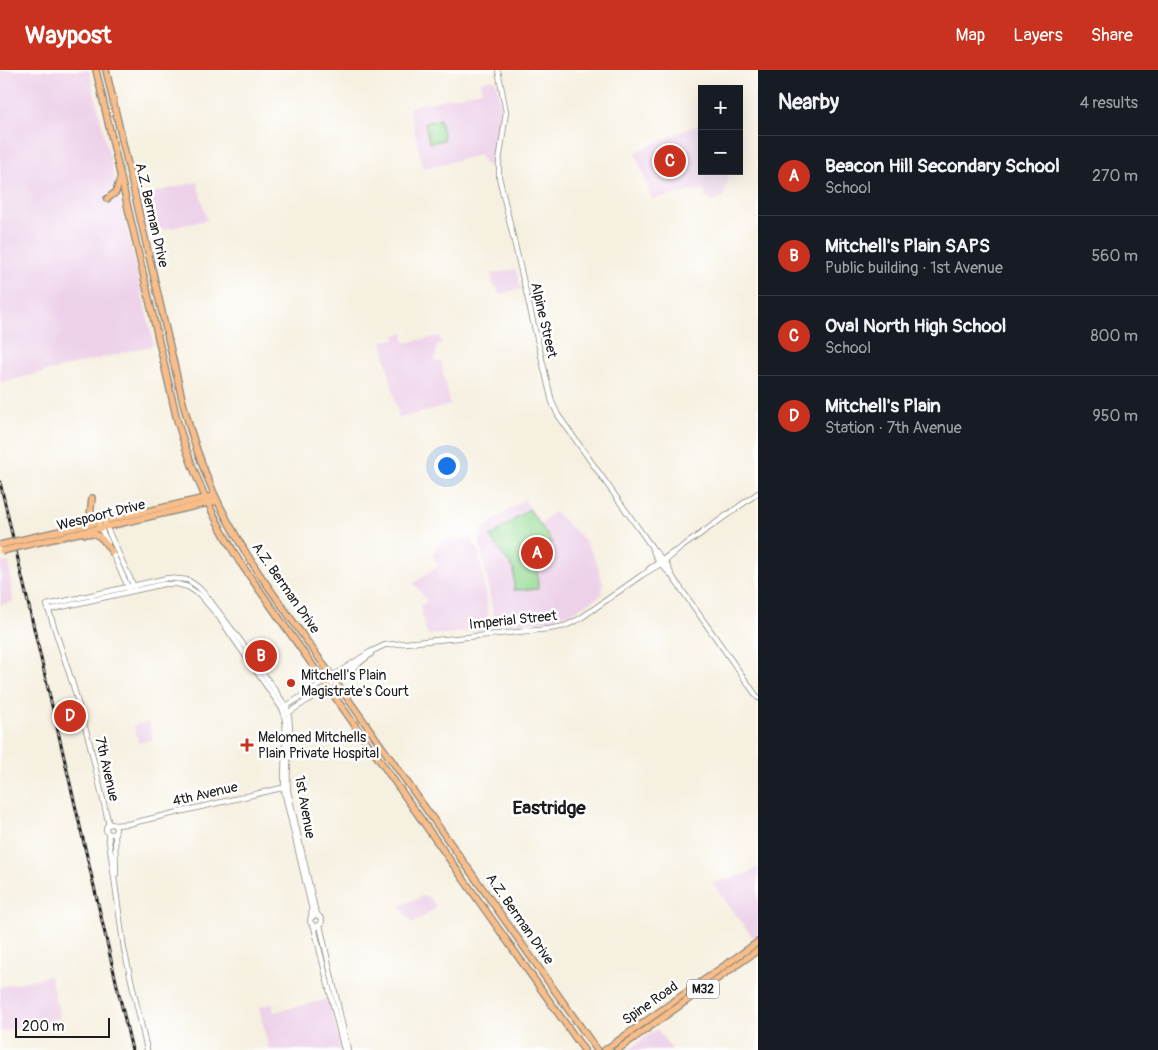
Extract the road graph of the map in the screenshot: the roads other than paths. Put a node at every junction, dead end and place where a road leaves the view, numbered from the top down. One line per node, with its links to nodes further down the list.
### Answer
1 (96, 70): 4 (main road, A.Z. Berman Drive)
2 (106, 70): 8 (main road, A.Z. Berman Drive)
3 (498, 70): 16 (street, Alpine Street)
4 (120, 174): 5 (main road); 9 (main road, A.Z. Berman Drive)
5 (107, 199)
6 (758, 493): 16 (street, Imperial Street)
7 (92, 498): 11 (main road)
8 (215, 499): 9 (main road, Wespoort Drive); 20 (main road, A.Z. Berman Drive)
9 (206, 500): 10 (main road, Wespoort Drive); 21 (main road, A.Z. Berman Drive)
10 (102, 524): 11 (main road, Wespoort Drive); 12 (main road, Wespoort Drive); 15 (street); 19 (street)
11 (79, 526): 13 (main road, Wespoort Drive)
12 (68, 536): 13 (main road, Wespoort Drive); 15 (main road)
13 (30, 541): 14 (main road, Wespoort Drive, bridge)
14 (0, 548)
15 (112, 552): 19 (street)
16 (661, 562): 20 (street, Imperial Street); 22 (street, Alpine Street)
17 (183, 579): 18 (street); 19 (street); 23 (street, 1st Avenue)
18 (182, 585): 19 (street); 23 (street, 1st Avenue)
19 (132, 589): 27 (street, 7th Avenue)
20 (334, 679): 21 (street, Imperial Street); 41 (main road, A.Z. Berman Drive)
21 (326, 684): 23 (street); 24 (street); 40 (main road, A.Z. Berman Drive)
22 (758, 698)
23 (284, 707): 24 (street, 1st Avenue)
24 (286, 713): 25 (street, 1st Avenue)
25 (286, 787): 26 (street, 4th Avenue); 31 (street, 1st Avenue); 32 (street, 1st Avenue)
26 (128, 824): 27 (street, 4th Avenue); 28 (street, 4th Avenue)
27 (111, 825): 28 (street, 7th Avenue); 29 (street)
28 (115, 832): 29 (street); 30 (street)
29 (108, 834): 30 (street)
30 (115, 878): 37 (street)
31 (318, 916): 32 (street); 33 (street)
32 (311, 918): 34 (street)
33 (320, 925): 34 (street); 39 (street)
34 (314, 926): 38 (street)
35 (758, 942): 42 (main road, Spine Road / M32)
36 (758, 950): 43 (main road, Spine Road / M32)
37 (147, 1050)
38 (344, 1050)
39 (348, 1050)
40 (584, 1050)
41 (597, 1050)
42 (605, 1050)
43 (617, 1050)

